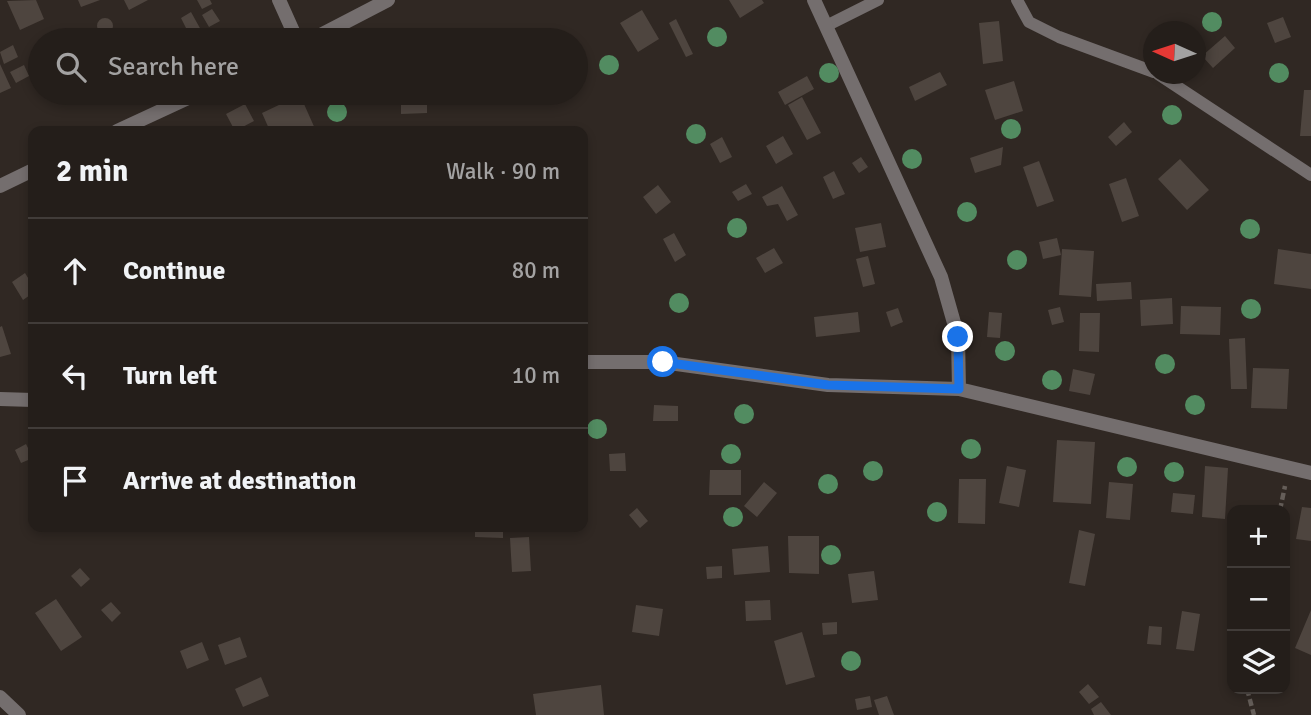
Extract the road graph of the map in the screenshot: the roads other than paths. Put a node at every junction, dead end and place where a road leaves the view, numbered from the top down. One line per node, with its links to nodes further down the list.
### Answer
1 (279, 0): 7 (street)
2 (388, 0): 8 (street)
3 (814, 0): 6 (street)
4 (878, 0): 6 (lane)
5 (1017, 0): 9 (lane)
6 (828, 25): 17 (street)
7 (292, 28)
8 (334, 28)
9 (1143, 68)
10 (1173, 84): 14 (lane)
11 (174, 105): 12 (street)
12 (128, 126)
13 (28, 172): 15 (street)
14 (1311, 175)
15 (0, 186)
16 (588, 362): 17 (street)
17 (959, 389): 20 (street)
18 (0, 398): 19 (street)
19 (28, 400)
20 (1311, 473)
21 (0, 697): 22 (street)
22 (19, 715)

